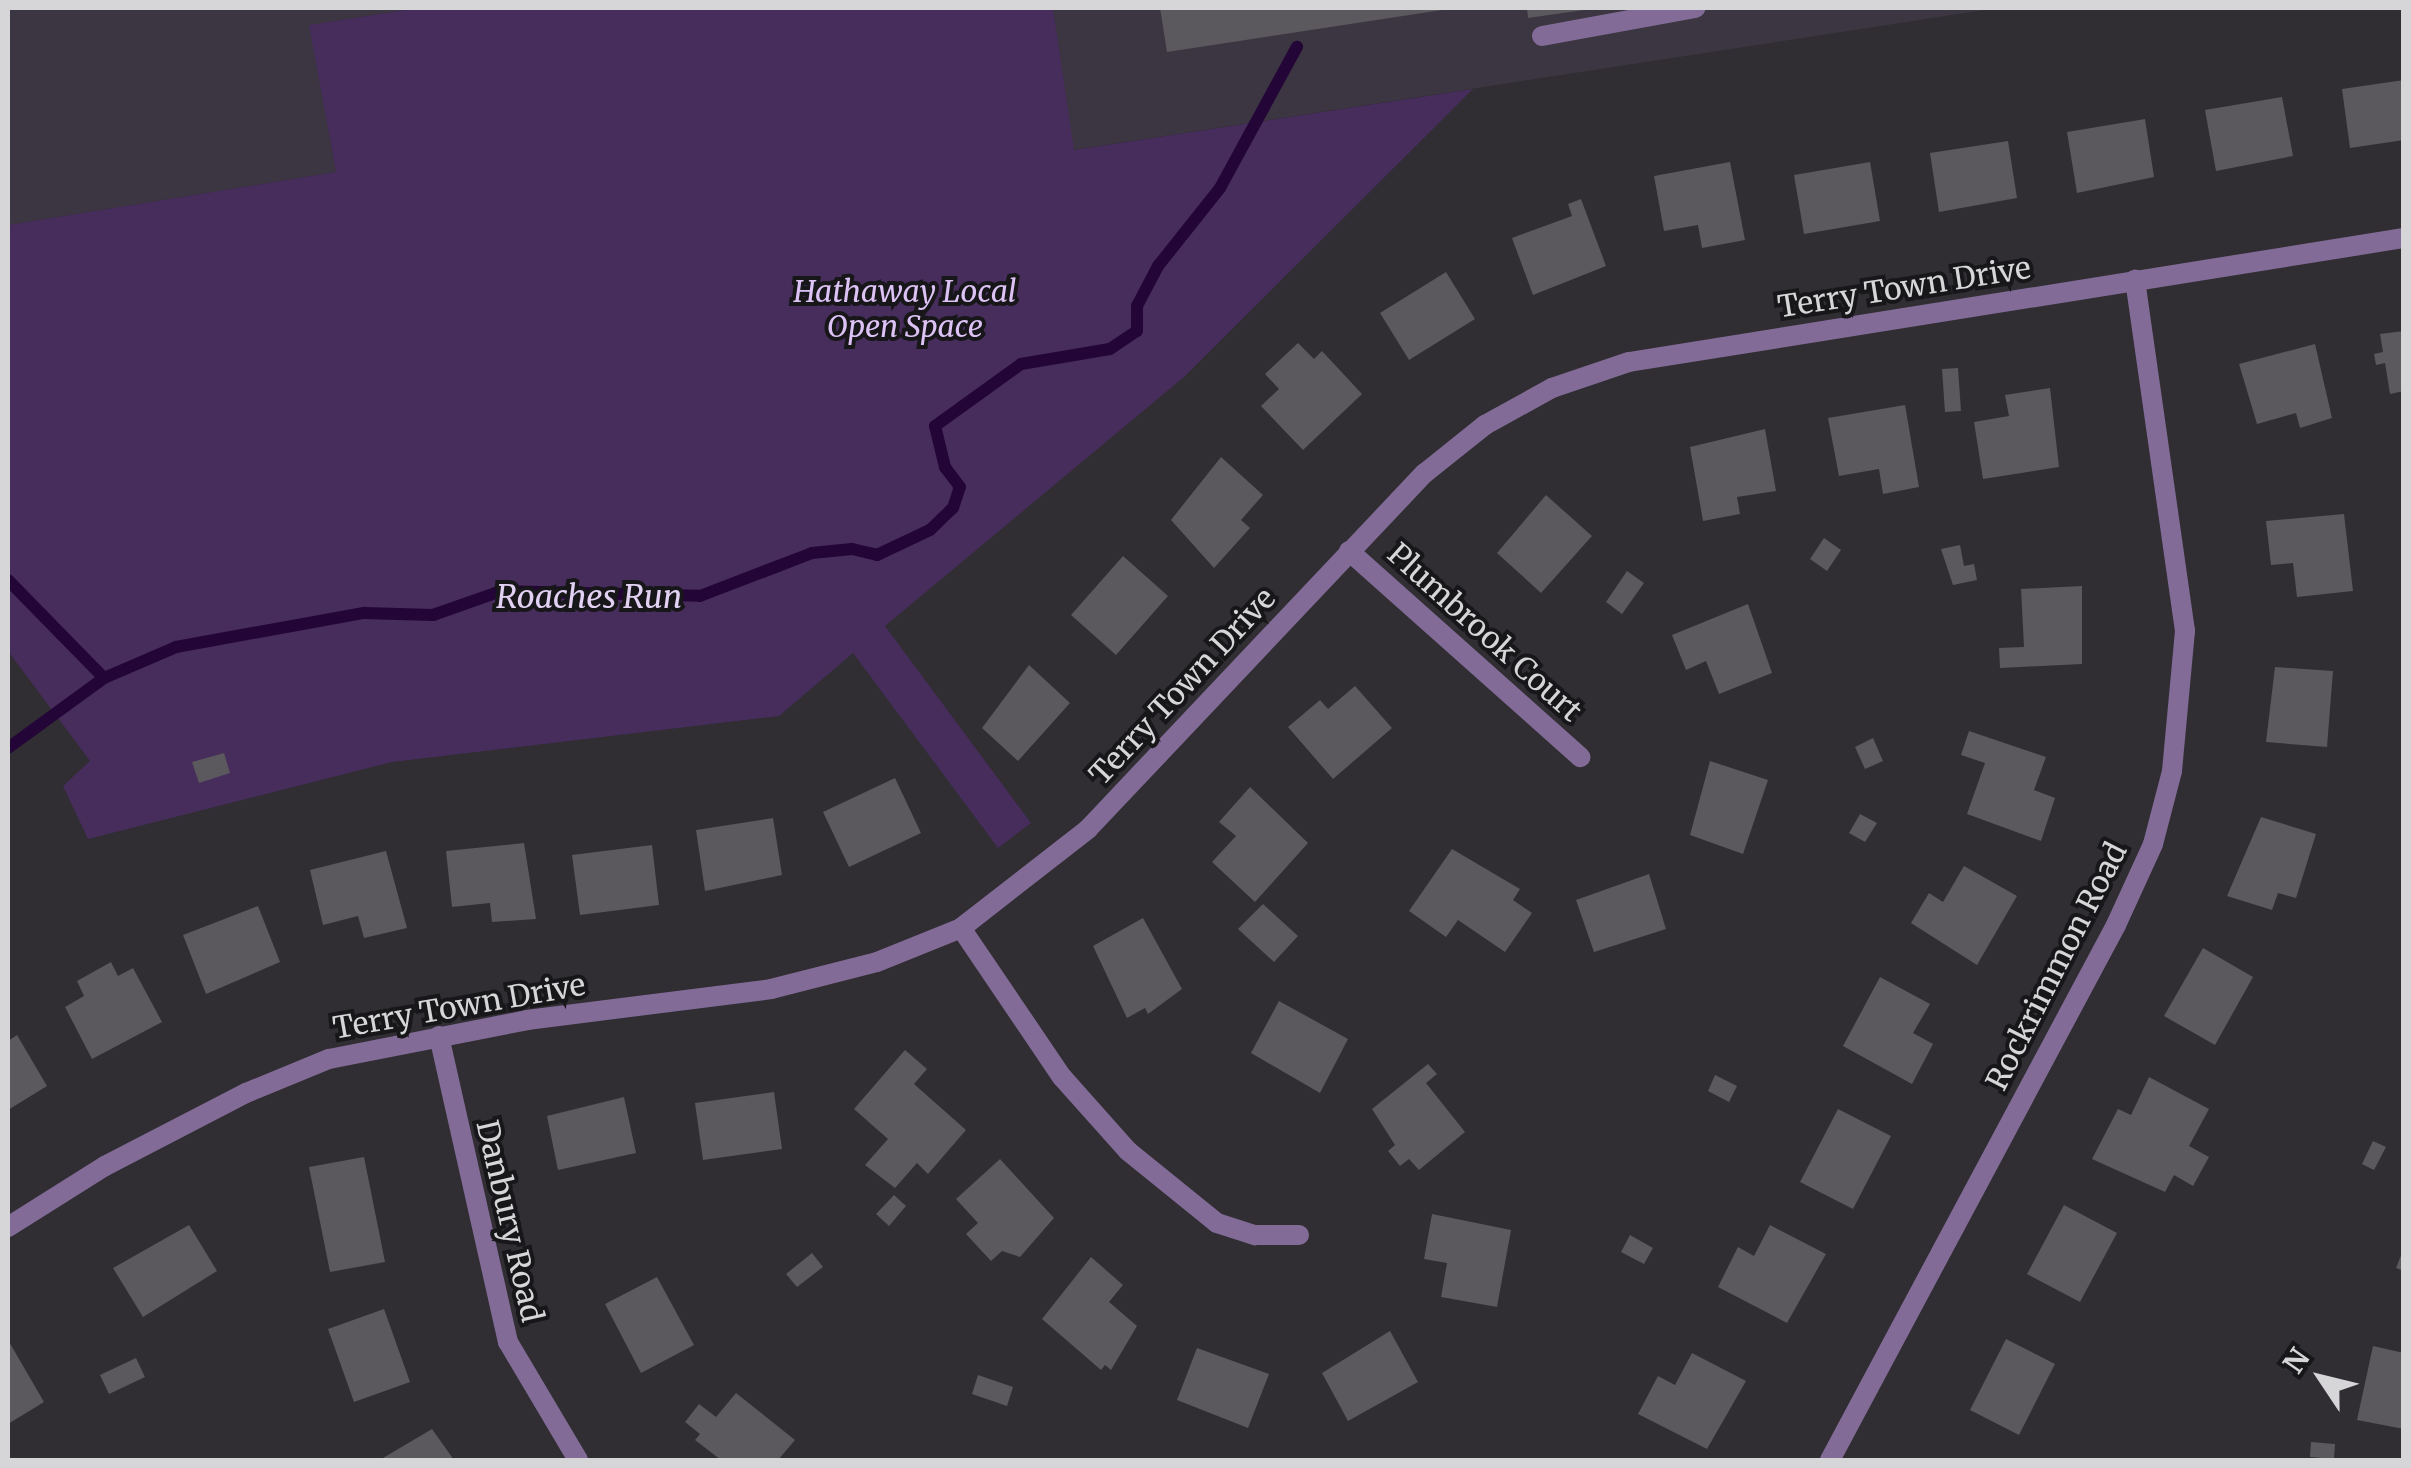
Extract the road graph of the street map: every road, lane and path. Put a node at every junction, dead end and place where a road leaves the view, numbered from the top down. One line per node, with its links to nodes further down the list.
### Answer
1 (1695, 8): 2 (street)
2 (1542, 36)
3 (2404, 238): 4 (street, Terry Town Drive)
4 (2136, 280): 5 (street, Terry Town Drive); 12 (street, Rockrimmon Road)
5 (1349, 551): 6 (street, Plumbrook Court); 7 (street, Terry Town Drive)
6 (1580, 757)
7 (961, 928): 8 (street, Terry Town Drive); 10 (street)
8 (439, 1036): 9 (street, Terry Town Drive); 11 (street, Danbury Road)
9 (8, 1227)
10 (1299, 1234)
11 (578, 1460)
12 (1830, 1460)

